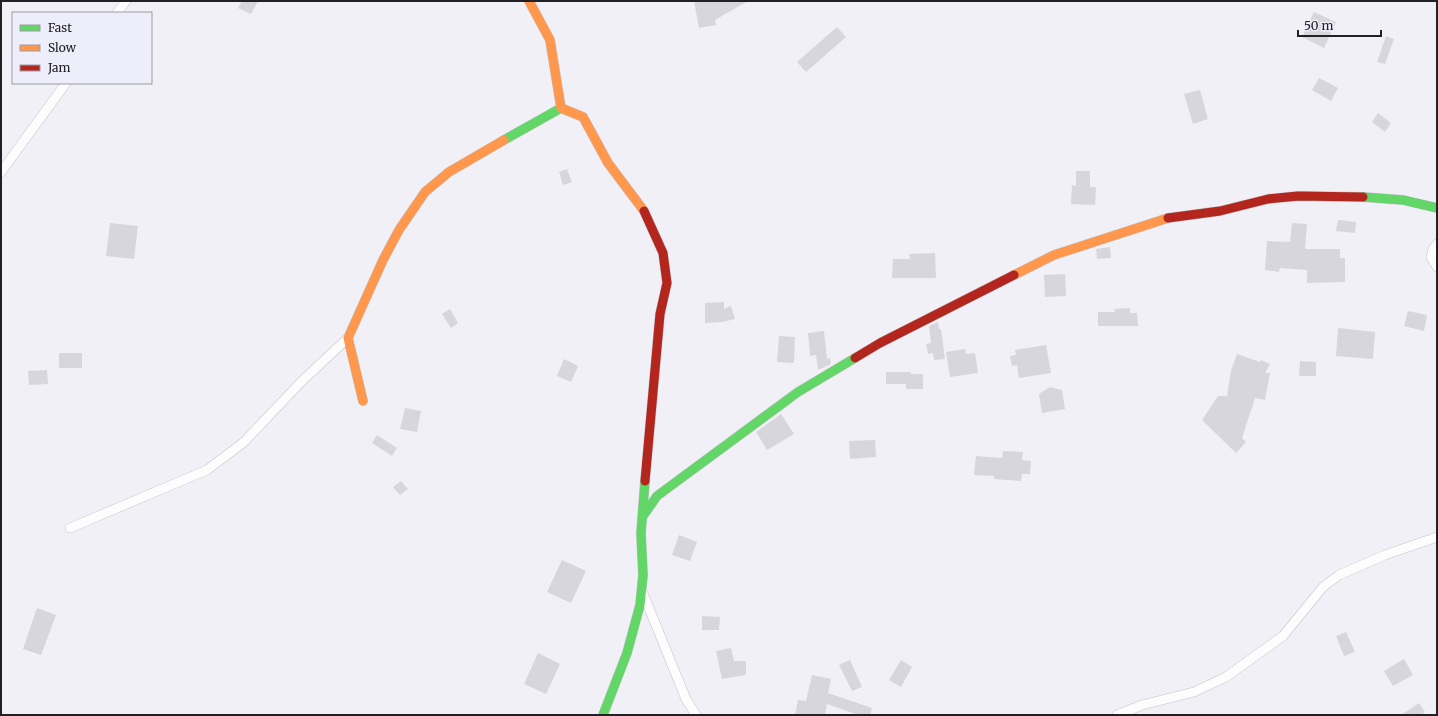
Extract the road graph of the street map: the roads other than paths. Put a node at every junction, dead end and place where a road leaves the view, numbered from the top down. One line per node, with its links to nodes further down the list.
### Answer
1 (126, 1): 3 (street)
2 (529, 1): 5 (street)
3 (118, 12)
4 (65, 84): 6 (street)
5 (561, 108): 10 (street); 12 (street)
6 (1, 172)
7 (1437, 208): 12 (street)
8 (1437, 244): 9 (street)
9 (1437, 266)
10 (348, 338): 11 (street); 13 (street)
11 (363, 402)
12 (643, 516): 15 (street)
13 (70, 528)
14 (1437, 536): 18 (street)
15 (642, 590): 16 (street); 17 (street)
16 (603, 715)
17 (696, 715)
18 (1117, 715)

